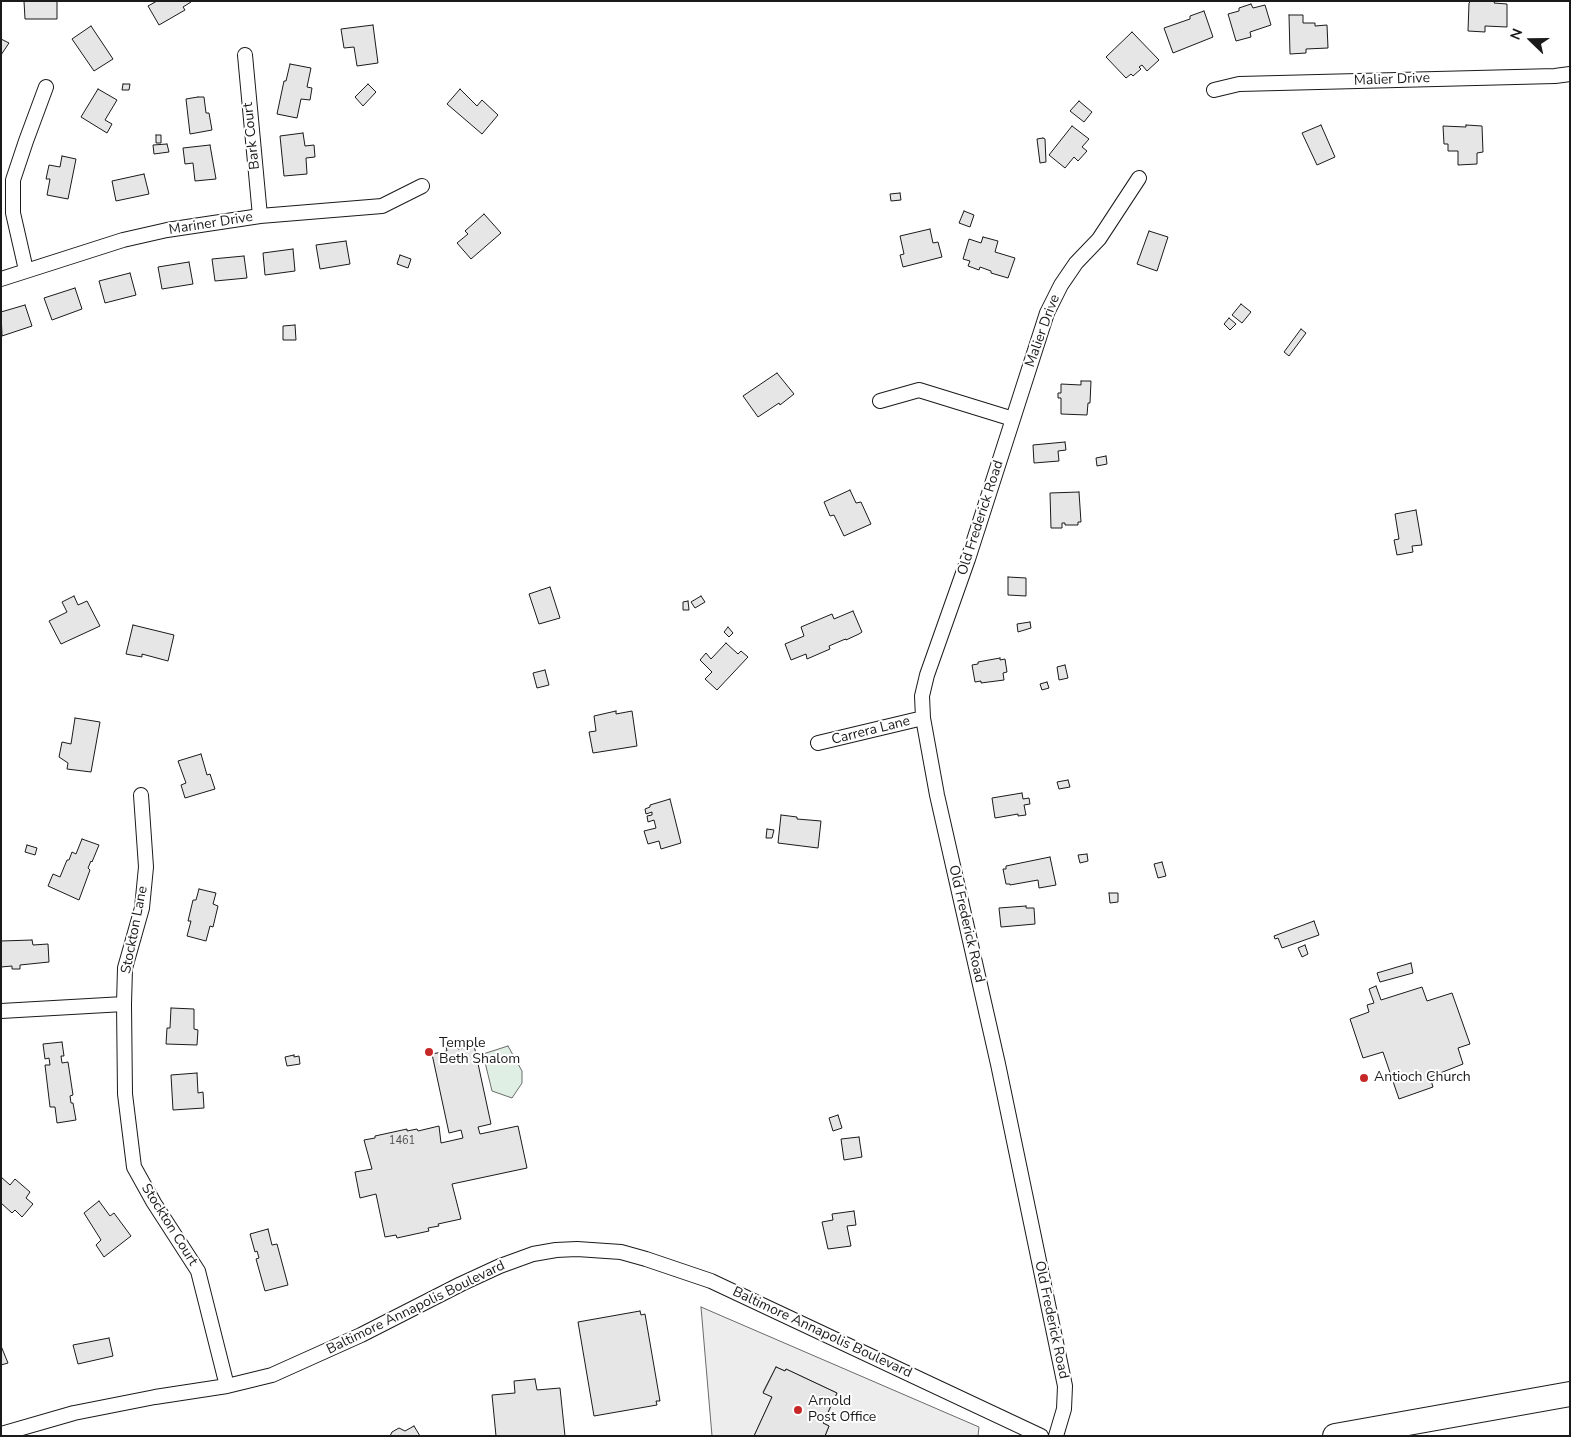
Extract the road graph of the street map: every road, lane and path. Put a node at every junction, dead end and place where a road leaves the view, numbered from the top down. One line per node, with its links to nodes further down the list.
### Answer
1 (244, 56): 7 (street, Bark Court)
2 (1570, 74): 4 (street, Malier Drive)
3 (46, 87): 8 (street)
4 (1214, 90)
5 (1139, 178): 11 (street, Malier Drive)
6 (422, 186): 7 (street, Mariner Drive)
7 (260, 216): 8 (street, Mariner Drive)
8 (26, 270): 9 (street, Mariner Drive)
9 (1, 279)
10 (880, 401): 11 (street)
11 (1013, 419): 12 (street, Old Frederick Road)
12 (923, 718): 13 (street, Carrera Lane); 22 (street, Old Frederick Road)
13 (818, 743)
14 (141, 795): 15 (street, Stockton Lane)
15 (124, 1004): 16 (street); 17 (street, Stockton Lane)
16 (1, 1011)
17 (125, 1094): 18 (street, Stockton Court)
18 (227, 1386): 20 (street, Baltimore Annapolis Boulevard); 21 (street, Baltimore Annapolis Boulevard)
19 (1570, 1394): 23 (highway)
20 (1, 1434)
21 (1041, 1436)
22 (1056, 1436)
23 (1335, 1436)

